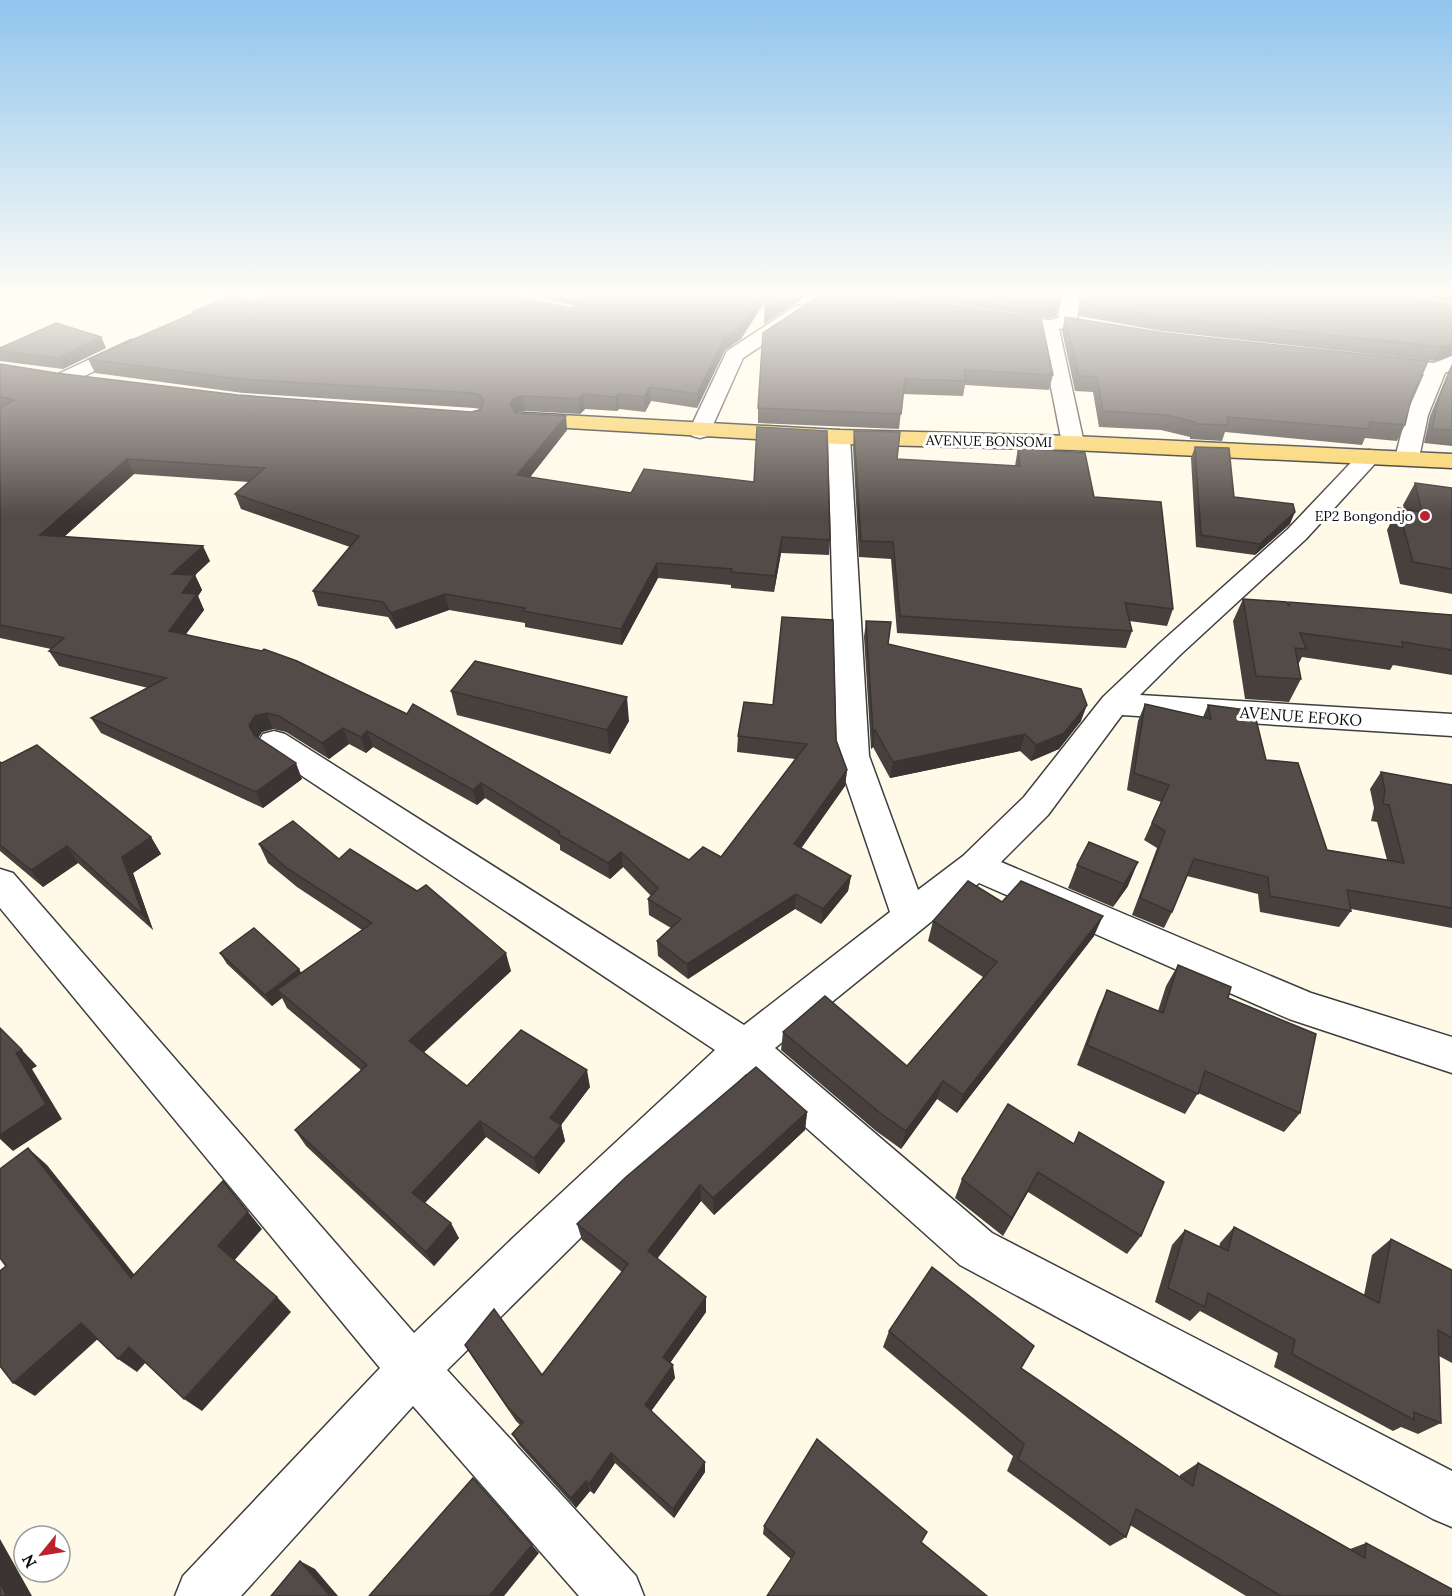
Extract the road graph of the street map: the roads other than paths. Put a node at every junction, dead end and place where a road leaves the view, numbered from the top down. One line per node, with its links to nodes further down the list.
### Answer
1 (78, 366): 5 (street)
2 (729, 366): 8 (street)
3 (1063, 366): 10 (street)
4 (1443, 366): 12 (street)
5 (52, 377): 6 (main road)
6 (97, 383)
7 (525, 420): 8 (main road, AVENUE BONSOMI)
8 (700, 431): 9 (main road, AVENUE BONSOMI)
9 (839, 438): 10 (main road, AVENUE BONSOMI); 19 (street)
10 (1073, 443): 11 (main road, AVENUE BONSOMI)
11 (1369, 457): 12 (main road, AVENUE BONSOMI); 14 (street)
12 (1407, 458): 13 (main road, AVENUE BONSOMI)
13 (1452, 461)
14 (1114, 704): 15 (street, AVENUE EFOKO); 17 (street)
15 (1452, 725)
16 (274, 742): 20 (street)
17 (975, 866): 19 (street); 21 (street)
18 (0, 883): 22 (street)
19 (910, 917): 20 (street)
20 (745, 1048): 22 (street); 23 (street)
21 (1452, 1055)
22 (413, 1369): 24 (street); 25 (street)
23 (1452, 1500)
24 (203, 1596)
25 (616, 1596)

